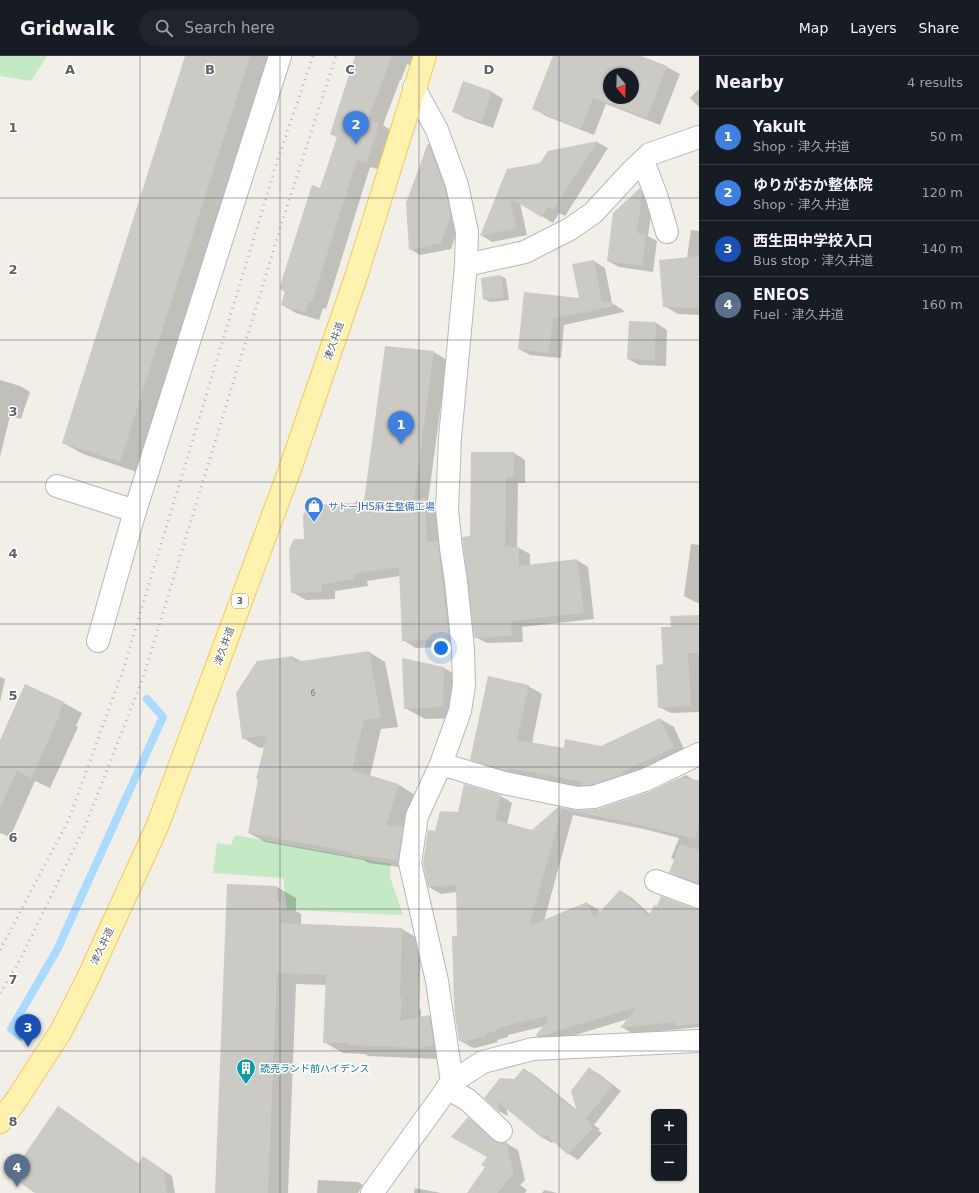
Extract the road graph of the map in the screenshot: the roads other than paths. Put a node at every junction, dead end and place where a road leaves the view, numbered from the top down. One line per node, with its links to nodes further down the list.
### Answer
1 (280, 56): 9 (street)
2 (425, 56): 3 (main road, 津久井道 / 3)
3 (414, 88): 7 (street); 17 (main road, 津久井道 / 3)
4 (699, 137): 5 (street)
5 (643, 161): 6 (street); 7 (street)
6 (667, 232)
7 (466, 265): 12 (street)
8 (57, 486): 9 (street)
9 (135, 511): 10 (street)
10 (98, 641)
11 (699, 754): 12 (street)
12 (441, 764): 16 (street)
13 (656, 881): 14 (street)
14 (699, 897)
15 (699, 1041): 16 (street)
16 (450, 1085): 18 (street); 19 (street)
17 (0, 1122)
18 (501, 1131)
19 (372, 1193)

